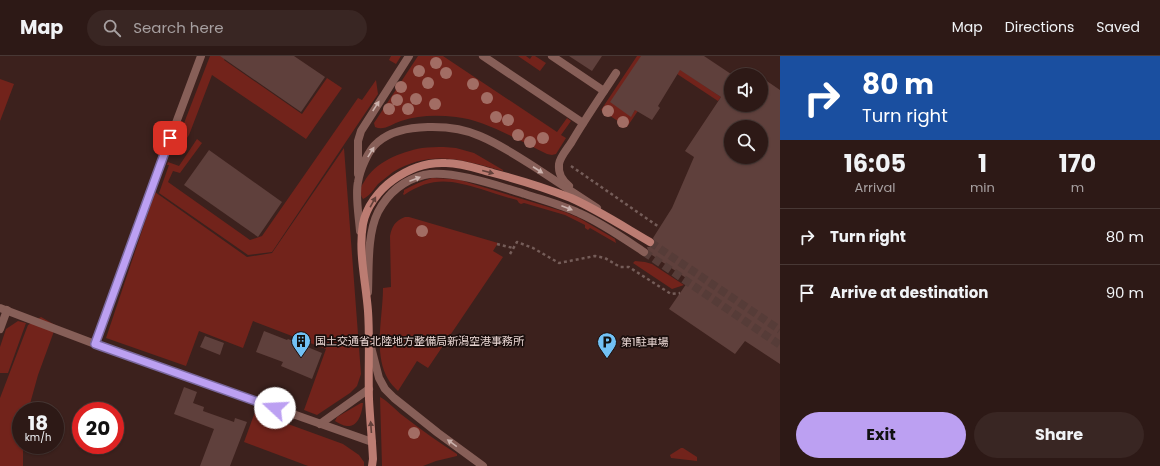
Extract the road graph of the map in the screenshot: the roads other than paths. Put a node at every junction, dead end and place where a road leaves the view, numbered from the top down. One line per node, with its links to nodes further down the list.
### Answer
1 (202, 56): 16 (street)
2 (409, 56): 8 (street, one-way to 2)
3 (483, 56): 7 (street)
4 (552, 56): 6 (street)
5 (616, 73): 6 (street)
6 (604, 91): 7 (street)
7 (583, 123): 9 (street)
8 (358, 183): 9 (street, one-way to 9); 10 (street)
9 (579, 196): 10 (street, one-way to 9)
10 (361, 244): 13 (street)
11 (644, 252): 13 (street, one-way to 11)
12 (3, 309): 14 (street); 16 (street)
13 (368, 311): 15 (street)
14 (0, 329)
15 (369, 341): 17 (street); 21 (street, one-way to 15)
16 (95, 344): 18 (street)
17 (369, 389): 18 (street); 19 (street, one-way to 17)
18 (320, 424): 19 (street)
19 (372, 442): 20 (street)
20 (372, 466)
21 (483, 466)

